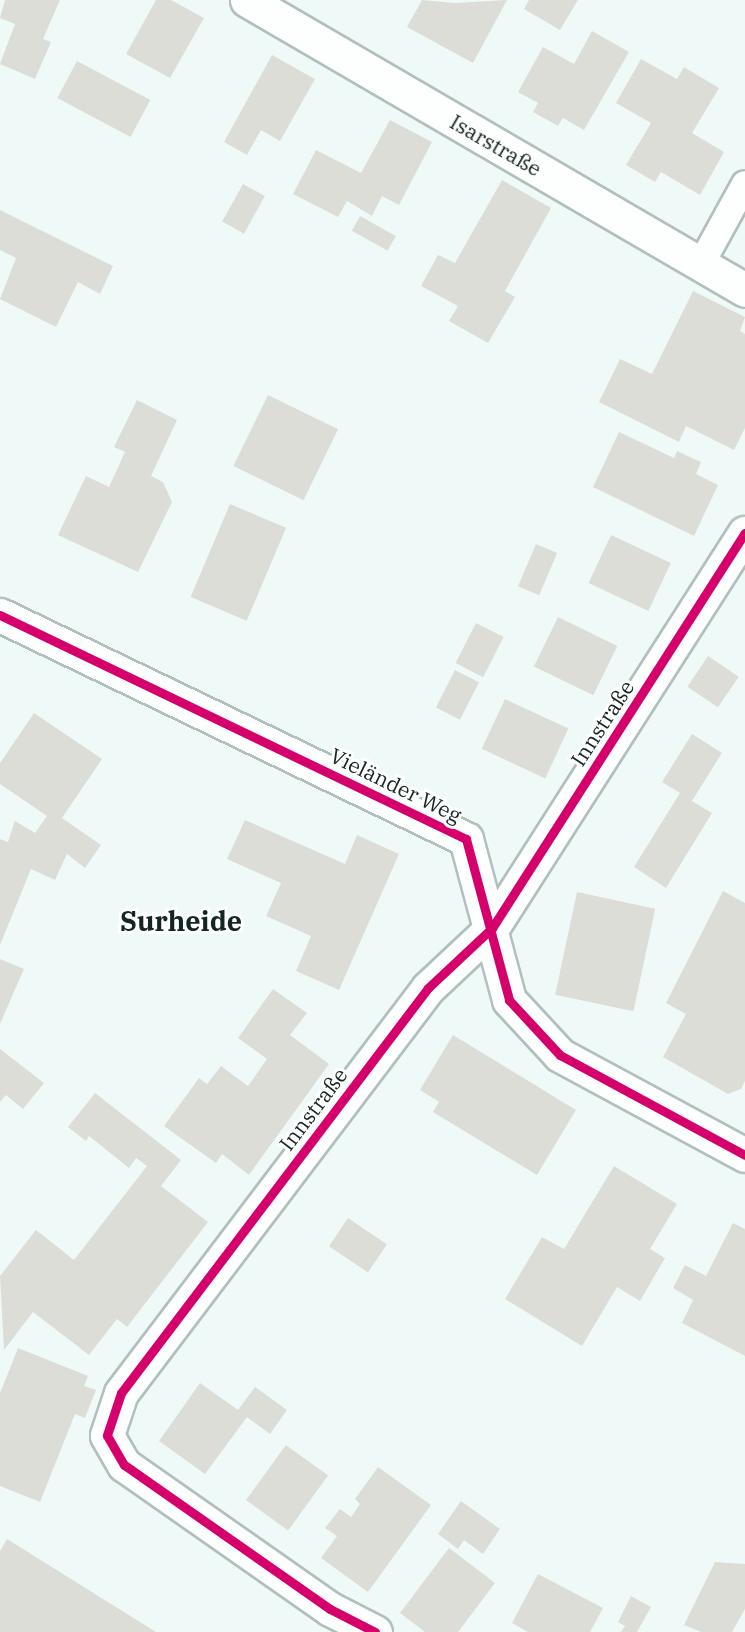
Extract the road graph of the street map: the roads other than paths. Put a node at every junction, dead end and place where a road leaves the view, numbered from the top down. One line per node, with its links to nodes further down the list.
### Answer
1 (247, 0): 3 (street, Isarstraße)
2 (745, 184): 3 (lane)
3 (701, 264): 4 (street, Isarstraße)
4 (745, 290)
5 (745, 533): 7 (street, Innstraße)
6 (0, 615): 7 (street, Vieländer Weg)
7 (492, 928): 8 (street, Vieländer Weg); 9 (street, Innstraße)
8 (745, 1155)
9 (375, 1632)

